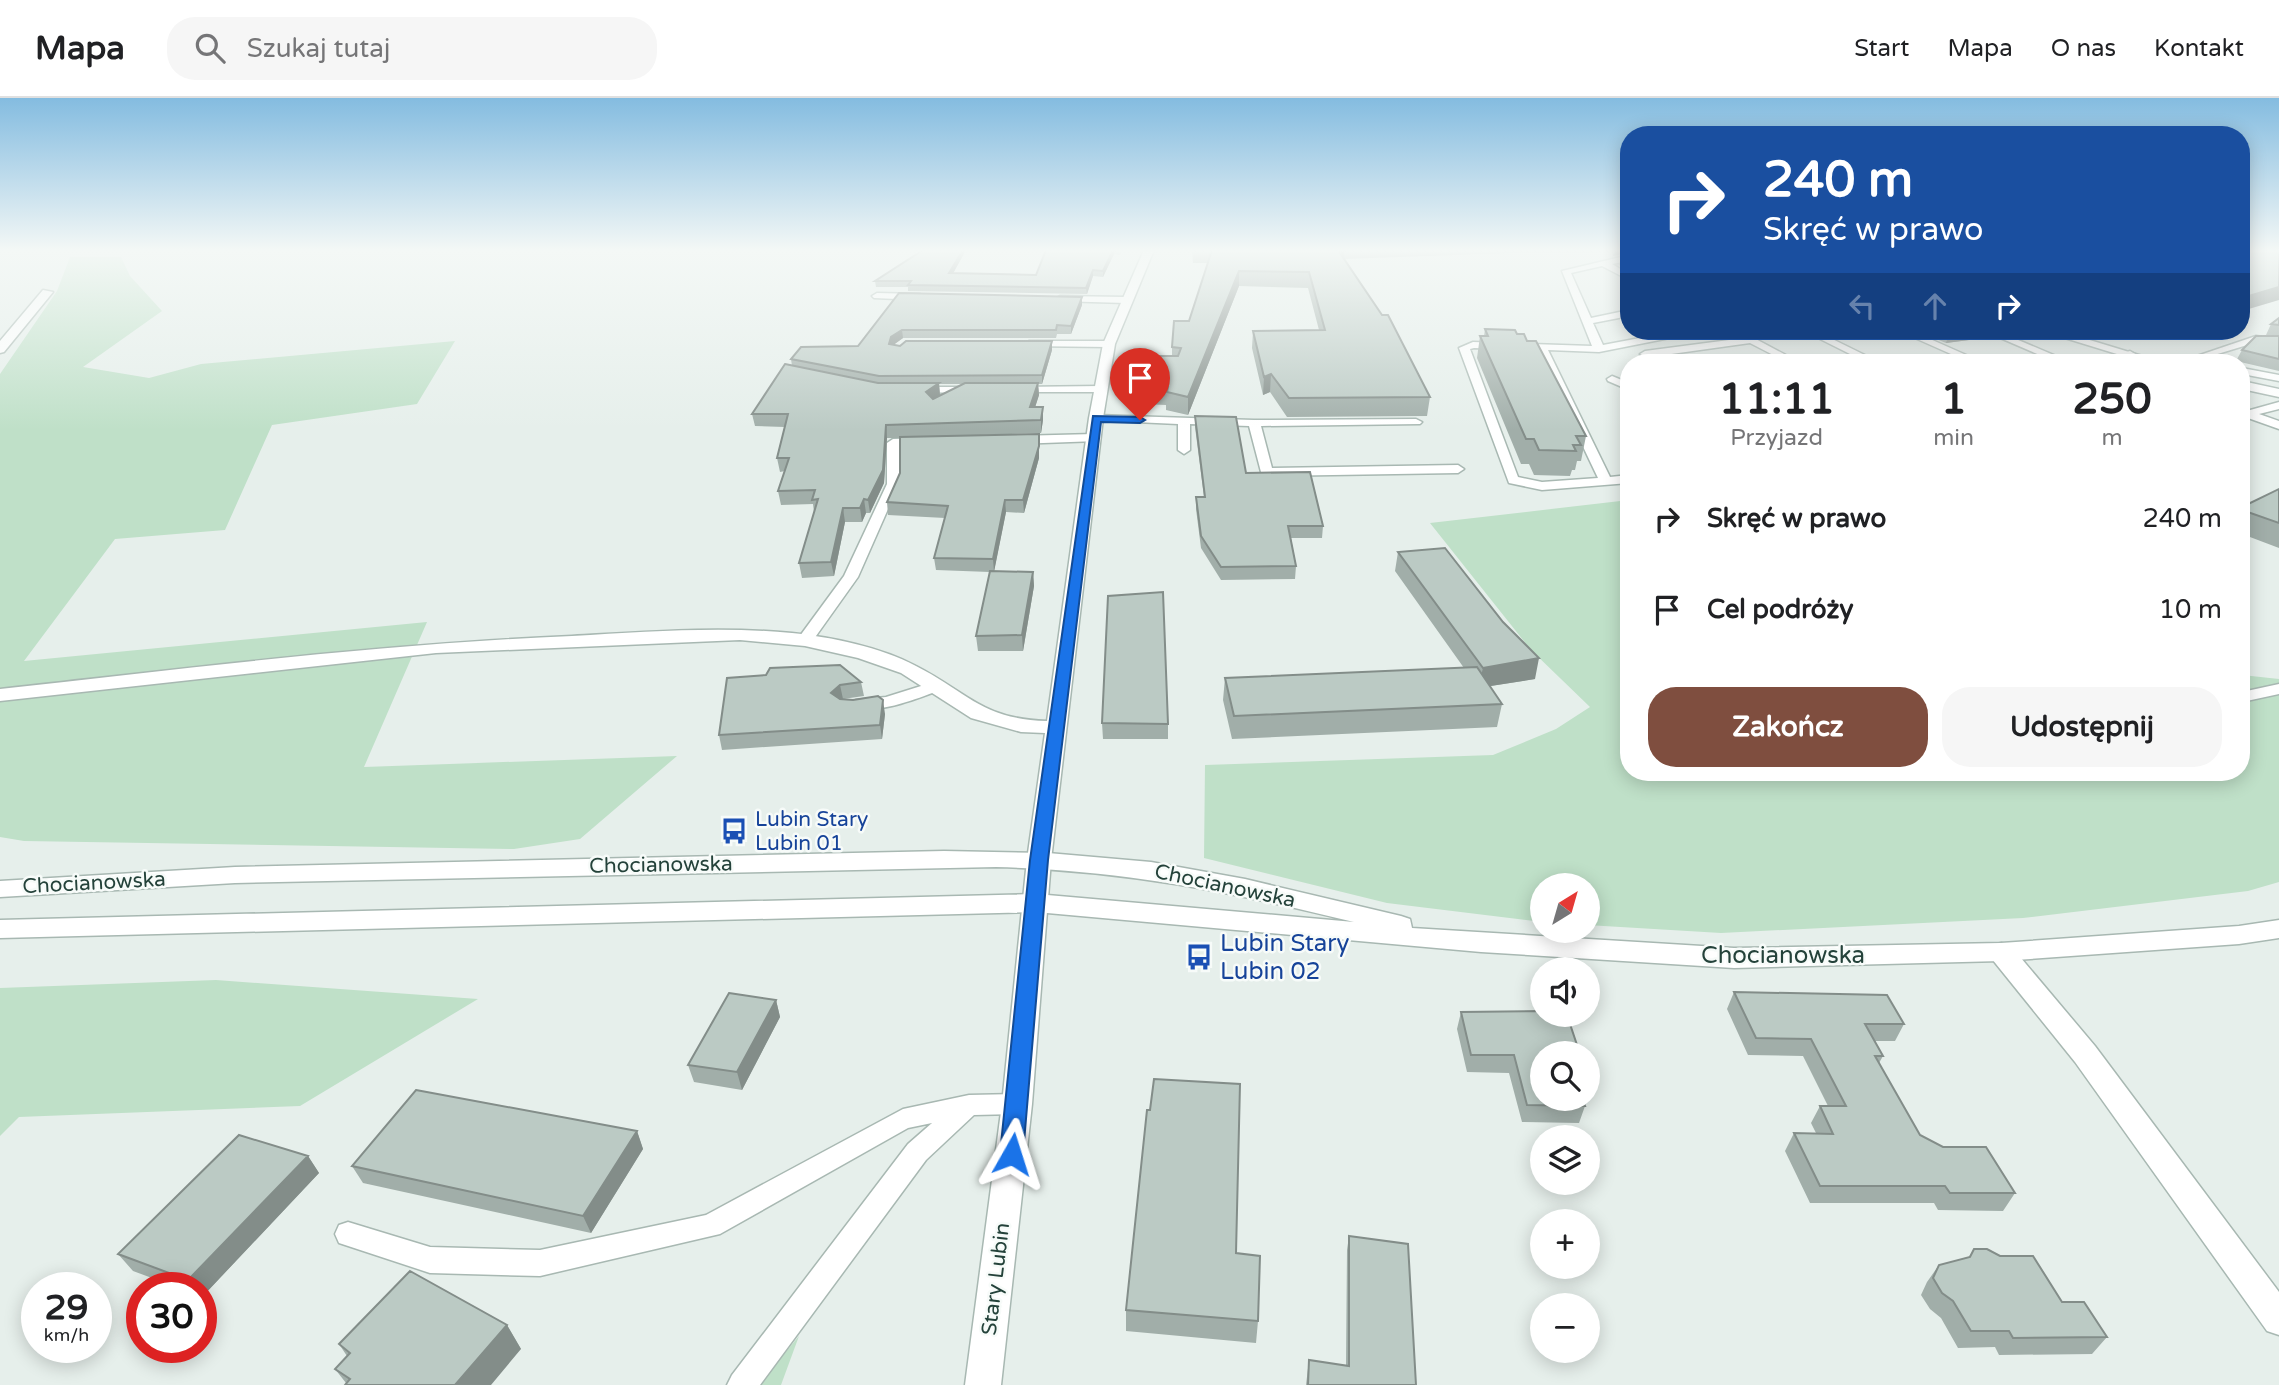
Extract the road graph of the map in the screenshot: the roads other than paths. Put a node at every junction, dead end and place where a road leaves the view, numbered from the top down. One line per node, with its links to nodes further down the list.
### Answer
1 (32, 310): 20 (street)
2 (1122, 310): 18 (street, Stary Lubin)
3 (1584, 310): 5 (lane)
4 (1620, 315): 5 (lane)
5 (1589, 321): 21 (lane)
6 (1646, 340): 21 (lane)
7 (1752, 340): 23 (lane)
8 (1752, 340): 22 (lane)
9 (1829, 340): 24 (lane)
10 (1925, 340): 25 (lane)
11 (2011, 340): 26 (lane)
12 (2080, 340): 27 (street)
13 (2250, 340): 15 (lane)
14 (2250, 340): 28 (lane)
15 (2279, 342)
16 (1013, 344): 17 (lane)
17 (1055, 344): 18 (lane); 29 (lane)
18 (1109, 344): 35 (street, Stary Lubin)
19 (1541, 347): 21 (lane); 56 (lane); 56 (lane)
20 (0, 349)
21 (1600, 349)
22 (1645, 354)
23 (1779, 354)
24 (1857, 354)
25 (1958, 354)
26 (2045, 354)
27 (2130, 354)
28 (2208, 354)
29 (1050, 360)
30 (2250, 373): 31 (lane)
31 (2279, 378)
32 (1612, 379): 33 (lane)
33 (1620, 383)
34 (2250, 387): 40 (street)
35 (1101, 389): 39 (lane); 45 (street, Stary Lubin)
36 (907, 390): 37 (lane)
37 (963, 390): 38 (lane); 41 (lane)
38 (989, 390)
39 (1002, 390)
40 (2279, 393)
41 (944, 401)
42 (2279, 405): 43 (lane)
43 (2250, 413)
44 (2250, 417): 49 (lane)
45 (1096, 418): 46 (lane); 50 (street, Stary Lubin)
46 (1184, 421): 48 (lane); 53 (lane)
47 (1416, 422): 48 (lane)
48 (1254, 423): 54 (lane)
49 (2279, 425)
50 (1094, 438): 51 (lane); 63 (street, Stary Lubin)
51 (1003, 440)
52 (934, 442): 57 (lane)
53 (1184, 450)
54 (1458, 469)
55 (1620, 480): 56 (lane)
56 (1606, 481)
57 (805, 640): 58 (street); 61 (street)
58 (937, 686): 62 (lane); 63 (street)
59 (2279, 689): 60 (lane)
60 (2250, 694)
61 (0, 695)
62 (844, 706)
63 (1055, 727): 64 (street, Stary Lubin)
64 (1039, 860): 65 (street, Chocianowska); 66 (street, Stary Lubin); 69 (street, Chocianowska)
65 (0, 888)
66 (1036, 903): 67 (street, Chocianowska); 69 (street, Chocianowska); 71 (street, Stary Lubin)
67 (0, 929)
68 (2279, 929): 70 (street, Chocianowska)
69 (1481, 943): 70 (street, Chocianowska)
70 (2001, 952): 74 (street)
71 (1017, 1104): 72 (lane); 76 (street, Stary Lubin)
72 (969, 1105): 73 (lane); 75 (lane)
73 (348, 1234)
74 (2279, 1319)
75 (742, 1385)
76 (983, 1385)

